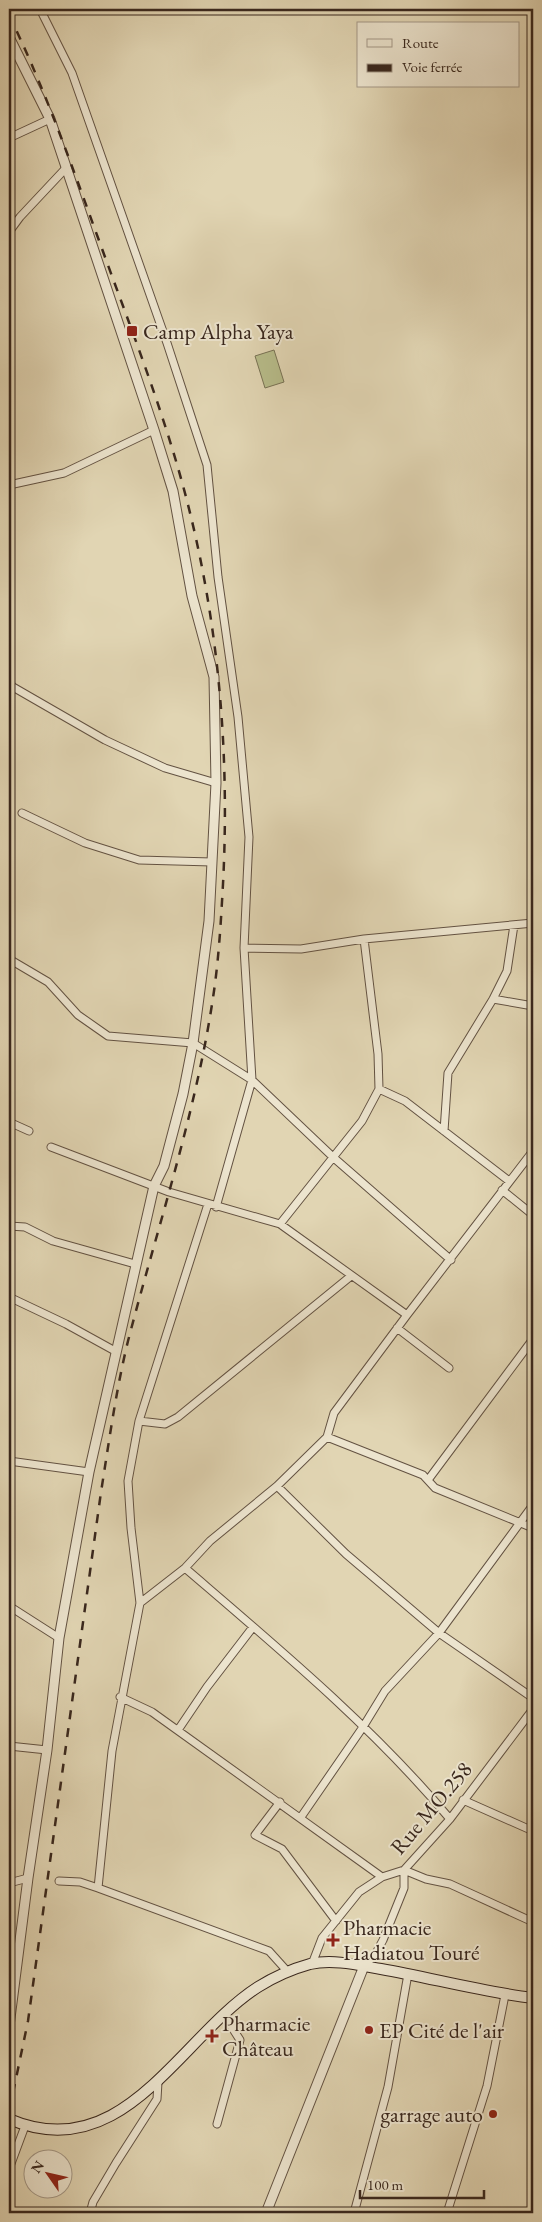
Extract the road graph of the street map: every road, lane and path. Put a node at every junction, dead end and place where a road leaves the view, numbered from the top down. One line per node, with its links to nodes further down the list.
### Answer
1 (40, 9): 16 (street)
2 (9, 37): 3 (street)
3 (50, 119): 4 (street); 5 (street)
4 (9, 138)
5 (66, 168): 6 (street); 7 (street)
6 (9, 232)
7 (154, 430): 8 (street); 10 (street)
8 (9, 485)
9 (10, 685): 10 (street)
10 (216, 783): 12 (street)
11 (22, 813): 12 (street)
12 (212, 862): 20 (street)
13 (533, 924): 14 (street)
14 (514, 925): 15 (street); 18 (street)
15 (364, 939): 16 (street); 22 (street)
16 (244, 948): 21 (street)
17 (9, 959): 20 (street)
18 (493, 999): 19 (street); 25 (street)
19 (533, 1006)
20 (193, 1042): 21 (street); 30 (street)
21 (252, 1080): 28 (street); 32 (street)
22 (379, 1089): 25 (street); 28 (street)
23 (9, 1122): 24 (street)
24 (29, 1131)
25 (444, 1131): 29 (street)
26 (51, 1147): 30 (street)
27 (533, 1151): 29 (street)
28 (334, 1158): 34 (street); 36 (street)
29 (509, 1181): 31 (street)
30 (154, 1186): 32 (street); 37 (street)
31 (502, 1190): 33 (street); 36 (street)
32 (212, 1205): 34 (street); 45 (street)
33 (533, 1215)
34 (280, 1224): 38 (street)
35 (9, 1226): 37 (street)
36 (451, 1260): 40 (street)
37 (135, 1264): 43 (street)
38 (351, 1276): 40 (street); 45 (street)
39 (9, 1297): 43 (street)
40 (407, 1315): 41 (street)
41 (397, 1328): 44 (street); 46 (street)
42 (533, 1339): 49 (street)
43 (115, 1352): 48 (street)
44 (449, 1368)
45 (140, 1420): 55 (street)
46 (327, 1437): 49 (street); 50 (street)
47 (9, 1461): 48 (street)
48 (89, 1472): 59 (street)
49 (428, 1480): 52 (street)
50 (277, 1486): 54 (street); 58 (street)
51 (533, 1506): 52 (street)
52 (521, 1522): 53 (street); 58 (street)
53 (533, 1528)
54 (185, 1568): 55 (street); 57 (street)
55 (140, 1603): 60 (street)
56 (9, 1606): 59 (street)
57 (254, 1627): 63 (street); 64 (street)
58 (440, 1633): 61 (street); 63 (street)
59 (59, 1638): 66 (street)
60 (120, 1697): 64 (street); 77 (street)
61 (533, 1698)
62 (533, 1709): 67 (street, Rue MO.258)
63 (363, 1727): 69 (street); 70 (street)
64 (178, 1730): 68 (street)
65 (9, 1746): 66 (street)
66 (47, 1750): 74 (street)
67 (463, 1800): 70 (street, Rue MO.258); 71 (street)
68 (280, 1802): 69 (street); 78 (street)
69 (301, 1817): 73 (street)
70 (450, 1819): 72 (street, Rue MO.258)
71 (533, 1831)
72 (404, 1870): 73 (street, Rue MO.258); 79 (street); 81 (street)
73 (382, 1877): 78 (street, Rue MO.258)
74 (28, 1878): 76 (street); 87 (street)
75 (59, 1880): 77 (street)
76 (9, 1883)
77 (98, 1888): 82 (street)
78 (336, 1921): 80 (street, Rue MO.258)
79 (533, 1922)
80 (312, 1964): 81 (main road); 82 (main road)
81 (364, 1966): 83 (main road); 94 (street)
82 (287, 1971): 86 (main road)
83 (408, 1974): 84 (main road); 95 (street)
84 (505, 1995): 85 (main road); 96 (street)
85 (533, 1998)
86 (224, 2016): 88 (main road); 90 (street)
87 (9, 2026)
88 (158, 2082): 91 (main road); 93 (street)
89 (9, 2119): 91 (main road)
90 (217, 2124)
91 (25, 2126): 92 (street)
92 (9, 2169)
93 (90, 2213)
94 (266, 2213)
95 (354, 2213)
96 (447, 2213)

